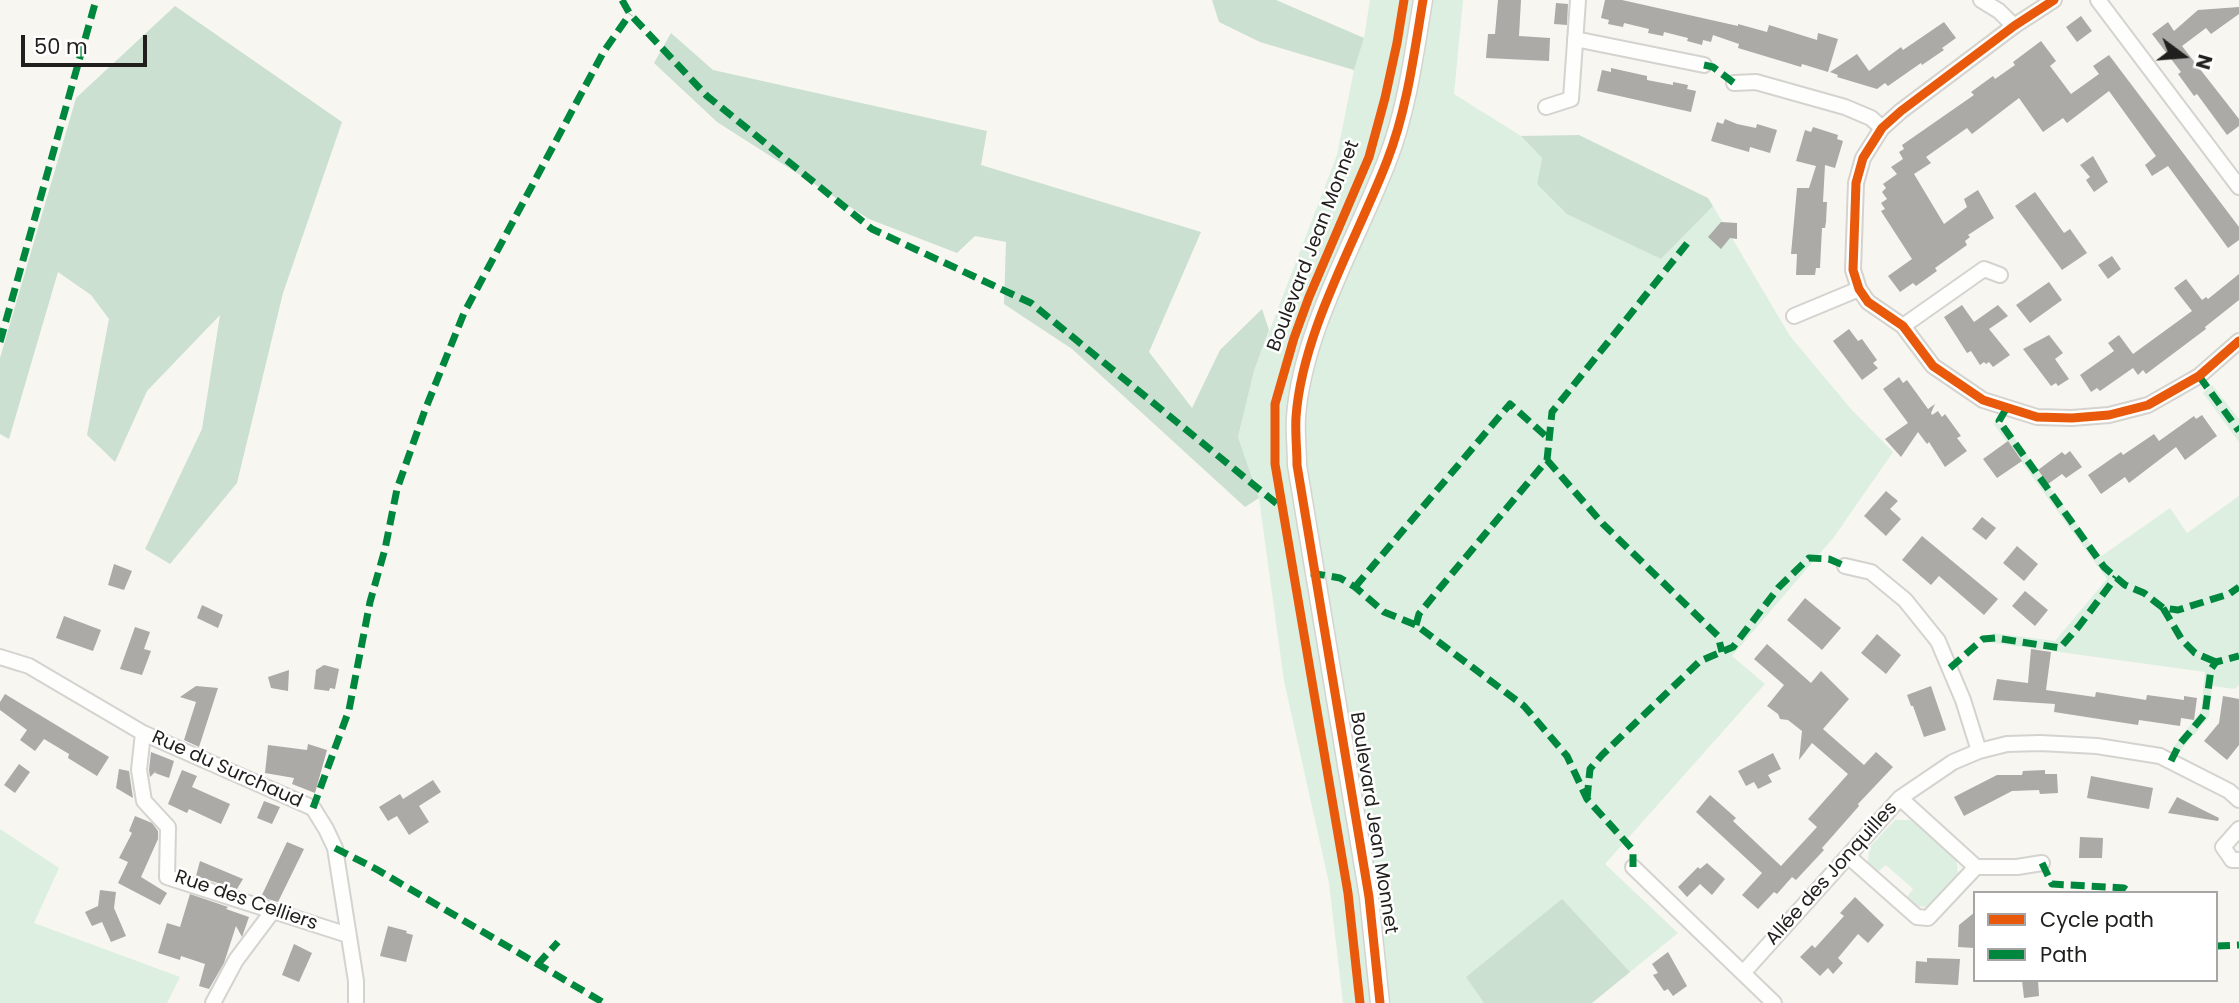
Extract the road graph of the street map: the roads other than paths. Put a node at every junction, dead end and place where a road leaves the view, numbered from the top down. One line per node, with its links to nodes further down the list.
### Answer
1 (1423, 0): 35 (street, Boulevard Jean Monnet)
2 (1578, 0): 7 (street)
3 (1981, 0): 6 (street)
4 (2054, 0): 6 (street)
5 (2098, 0): 12 (street)
6 (2014, 26): 11 (street)
7 (1575, 39): 8 (street); 10 (street)
8 (1704, 65)
9 (1734, 83): 11 (street)
10 (1546, 107)
11 (1882, 128): 14 (street)
12 (2239, 187)
13 (2000, 275): 16 (street)
14 (1859, 289): 15 (street); 16 (street)
15 (1794, 316)
16 (1903, 326): 17 (street)
17 (2239, 341)
18 (1845, 566): 21 (street)
19 (0, 657): 20 (street, Rue du Surchaud)
20 (143, 733): 30 (street, Rue des Celliers); 31 (street, Rue du Surchaud)
21 (1979, 751): 22 (street, Allée des Jonquilles); 23 (street, Allée des Jonquilles)
22 (1900, 798): 25 (street, Allée des Jonquilles); 29 (street)
23 (2239, 800)
24 (2239, 829): 26 (street)
25 (1849, 857): 29 (street); 32 (street, Allée des Jonquilles)
26 (2239, 860)
27 (2042, 863): 29 (street)
28 (1633, 867): 32 (street)
29 (1976, 867)
30 (272, 912): 31 (street, Rue des Celliers); 33 (street)
31 (348, 935): 34 (street, Rue du Surchaud)
32 (1743, 973): 36 (street)
33 (213, 1003)
34 (356, 1003)
35 (1380, 1003)
36 (1774, 1003)

